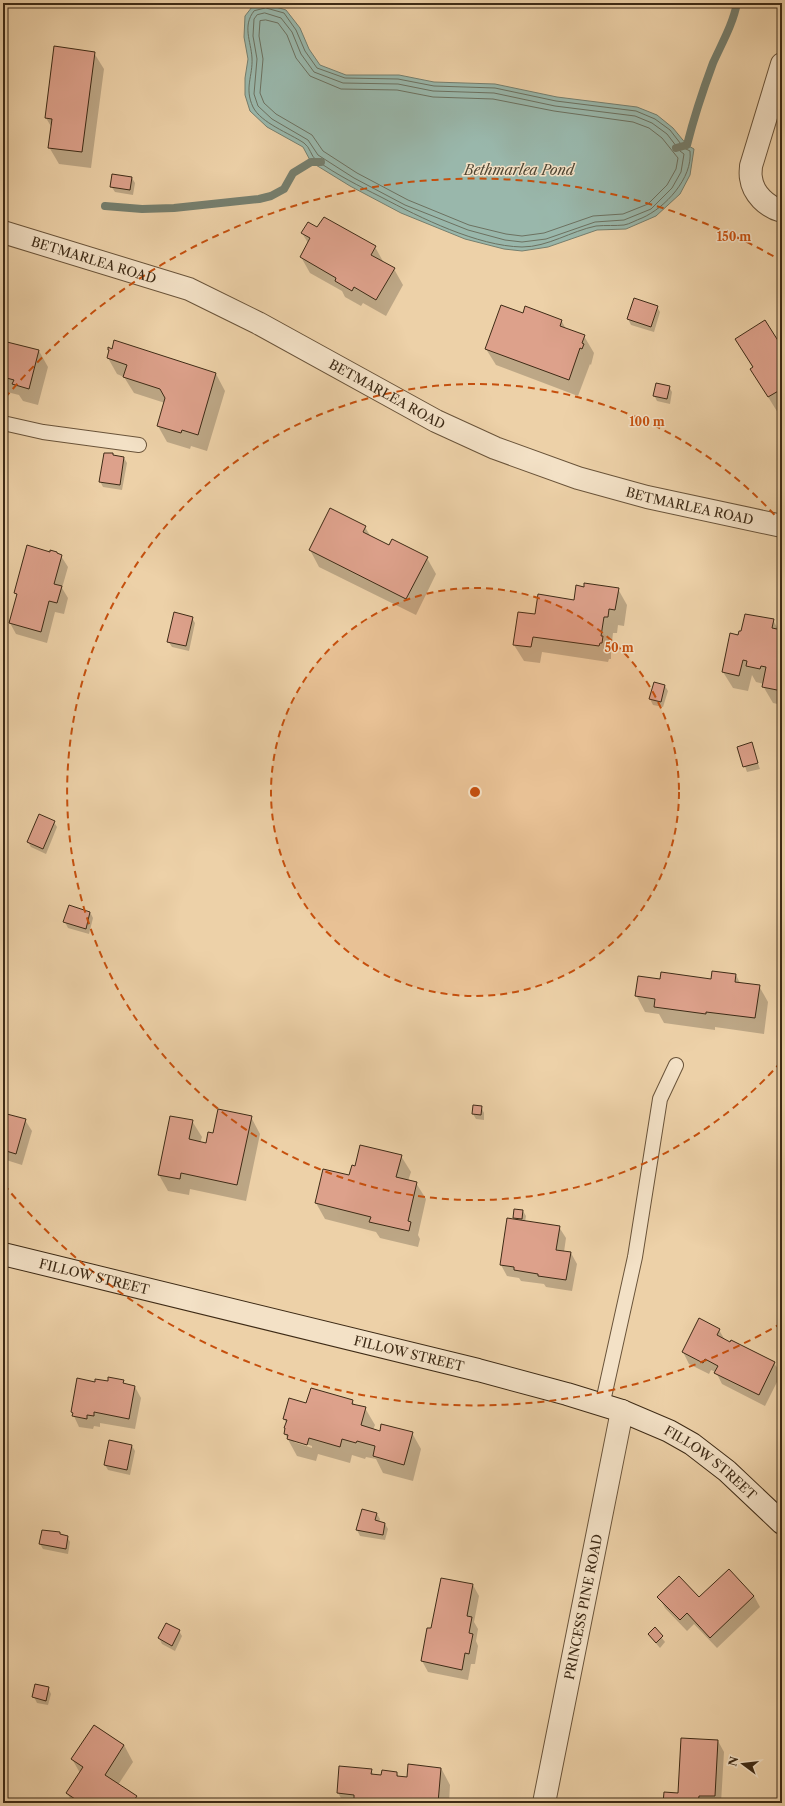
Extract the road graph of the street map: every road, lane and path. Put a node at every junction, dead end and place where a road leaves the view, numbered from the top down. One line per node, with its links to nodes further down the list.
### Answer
1 (782, 64): 2 (street)
2 (782, 211)
3 (3, 232): 6 (street, BETMARLEA ROAD)
4 (3, 423): 5 (lane)
5 (139, 445)
6 (782, 526)
7 (676, 1065): 9 (lane)
8 (3, 1254): 9 (street, FILLOW STREET)
9 (612, 1408): 10 (street, FILLOW STREET); 11 (street, PRINCESS PINE ROAD)
10 (782, 1524)
11 (544, 1803)

